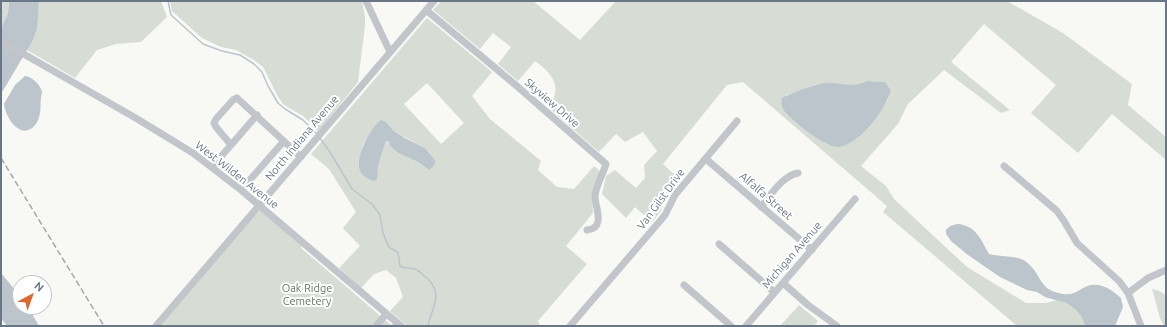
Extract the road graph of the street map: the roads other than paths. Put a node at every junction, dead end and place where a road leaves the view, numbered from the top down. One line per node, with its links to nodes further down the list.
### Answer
1 (366, 1): 5 (street)
2 (434, 1): 3 (street, North Indiana Avenue)
3 (426, 10): 5 (street, North Indiana Avenue); 19 (street, Skyview Drive)
4 (1, 41): 13 (street, West Wilden Avenue)
5 (390, 52): 10 (street, North Indiana Avenue)
6 (257, 115): 8 (street); 9 (street); 9 (street)
7 (737, 121): 11 (street, Van Gilst Drive)
8 (284, 141): 10 (street); 15 (street)
9 (232, 145): 13 (street)
10 (301, 157): 17 (street, North Indiana Avenue)
11 (706, 159): 18 (street, Alfalfa Street); 31 (street, Van Gilst Drive)
12 (1004, 166): 26 (street)
13 (212, 167): 15 (street, West Wilden Avenue)
14 (798, 173): 18 (street)
15 (241, 190): 17 (street, West Wilden Avenue)
16 (856, 198): 21 (street, Michigan Avenue)
17 (259, 206): 27 (street, West Wilden Avenue); 28 (street, North Indiana Avenue)
18 (761, 207): 21 (street, Alfalfa Street)
19 (587, 230)
20 (719, 244): 25 (street)
21 (812, 250): 23 (street, Michigan Avenue)
22 (1166, 270): 26 (street)
23 (783, 283): 25 (street, Michigan Avenue); 34 (street)
24 (684, 285): 32 (street)
25 (774, 292): 33 (street, Michigan Avenue)
26 (1128, 293): 35 (street)
27 (386, 314): 29 (street); 30 (street, West Wilden Avenue)
28 (156, 326)
29 (376, 326)
30 (401, 326)
31 (570, 326)
32 (732, 326)
33 (746, 326)
34 (837, 326)
35 (1141, 326)

